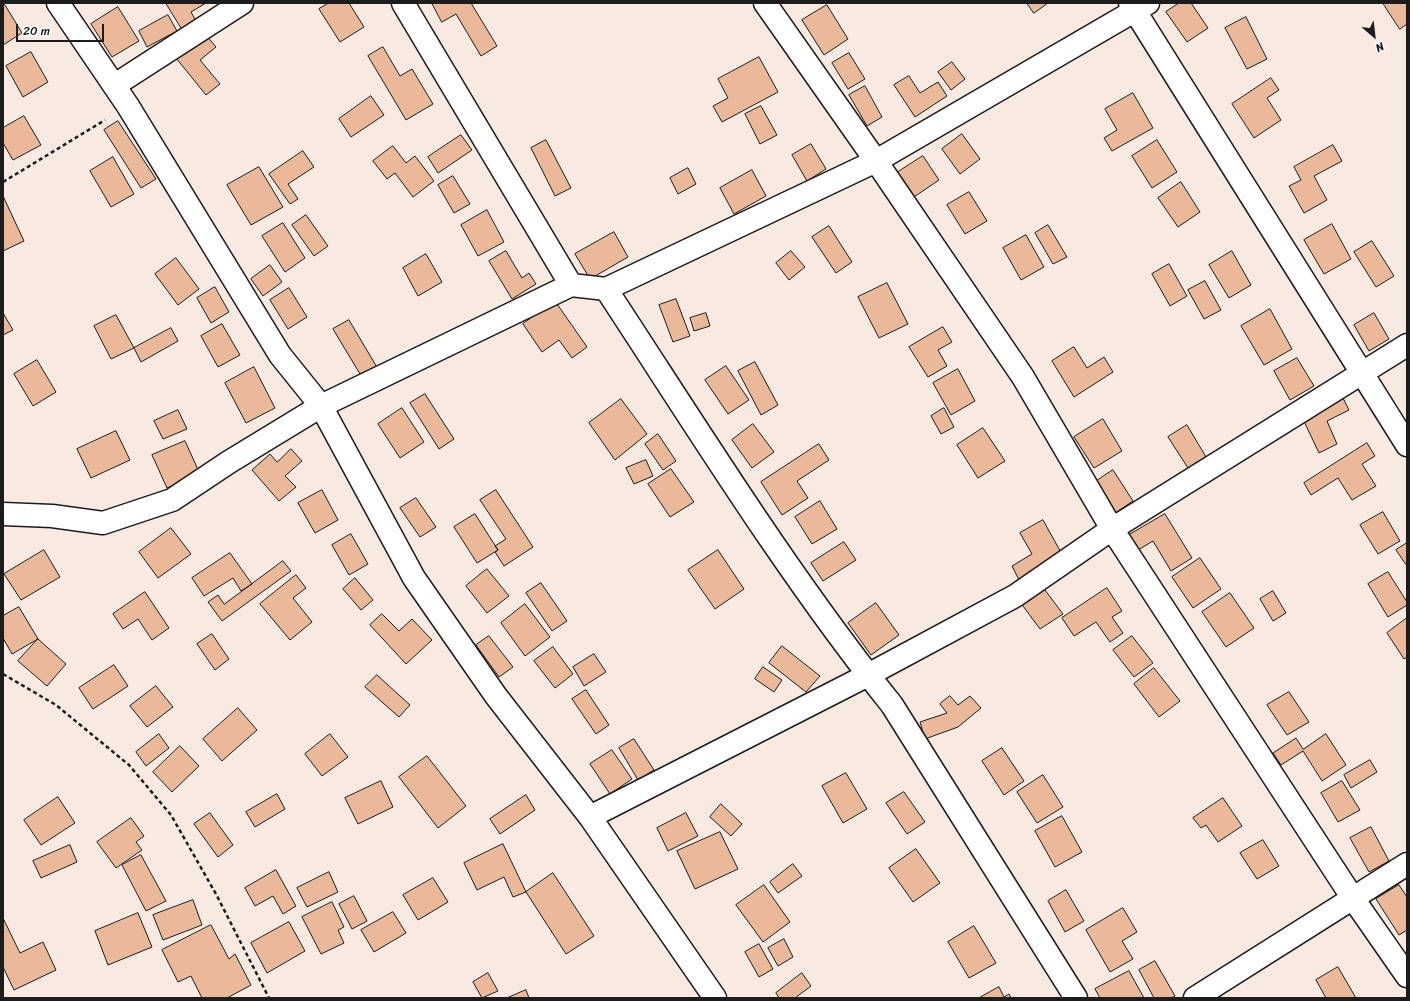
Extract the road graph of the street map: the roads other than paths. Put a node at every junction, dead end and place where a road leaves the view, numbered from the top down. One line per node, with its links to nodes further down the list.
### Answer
1 (58, 3): 6 (street)
2 (242, 3): 6 (street)
3 (403, 3): 8 (street)
4 (765, 3): 7 (street)
5 (1138, 6): 7 (street); 11 (street)
6 (115, 85): 12 (street)
7 (876, 161): 9 (street); 15 (street)
8 (571, 285): 9 (street); 12 (street)
9 (606, 289): 16 (street)
10 (1407, 345): 11 (street)
11 (1361, 373): 13 (street); 15 (street)
12 (322, 406): 14 (street); 17 (street)
13 (1407, 445)
14 (3, 514)
15 (1112, 529): 16 (street); 19 (street)
16 (868, 675): 17 (street); 22 (street)
17 (590, 817): 21 (street)
18 (1407, 864): 19 (street)
19 (1352, 897): 20 (street); 23 (street)
20 (1407, 976)
21 (714, 998)
22 (1076, 998)
23 (1195, 998)

